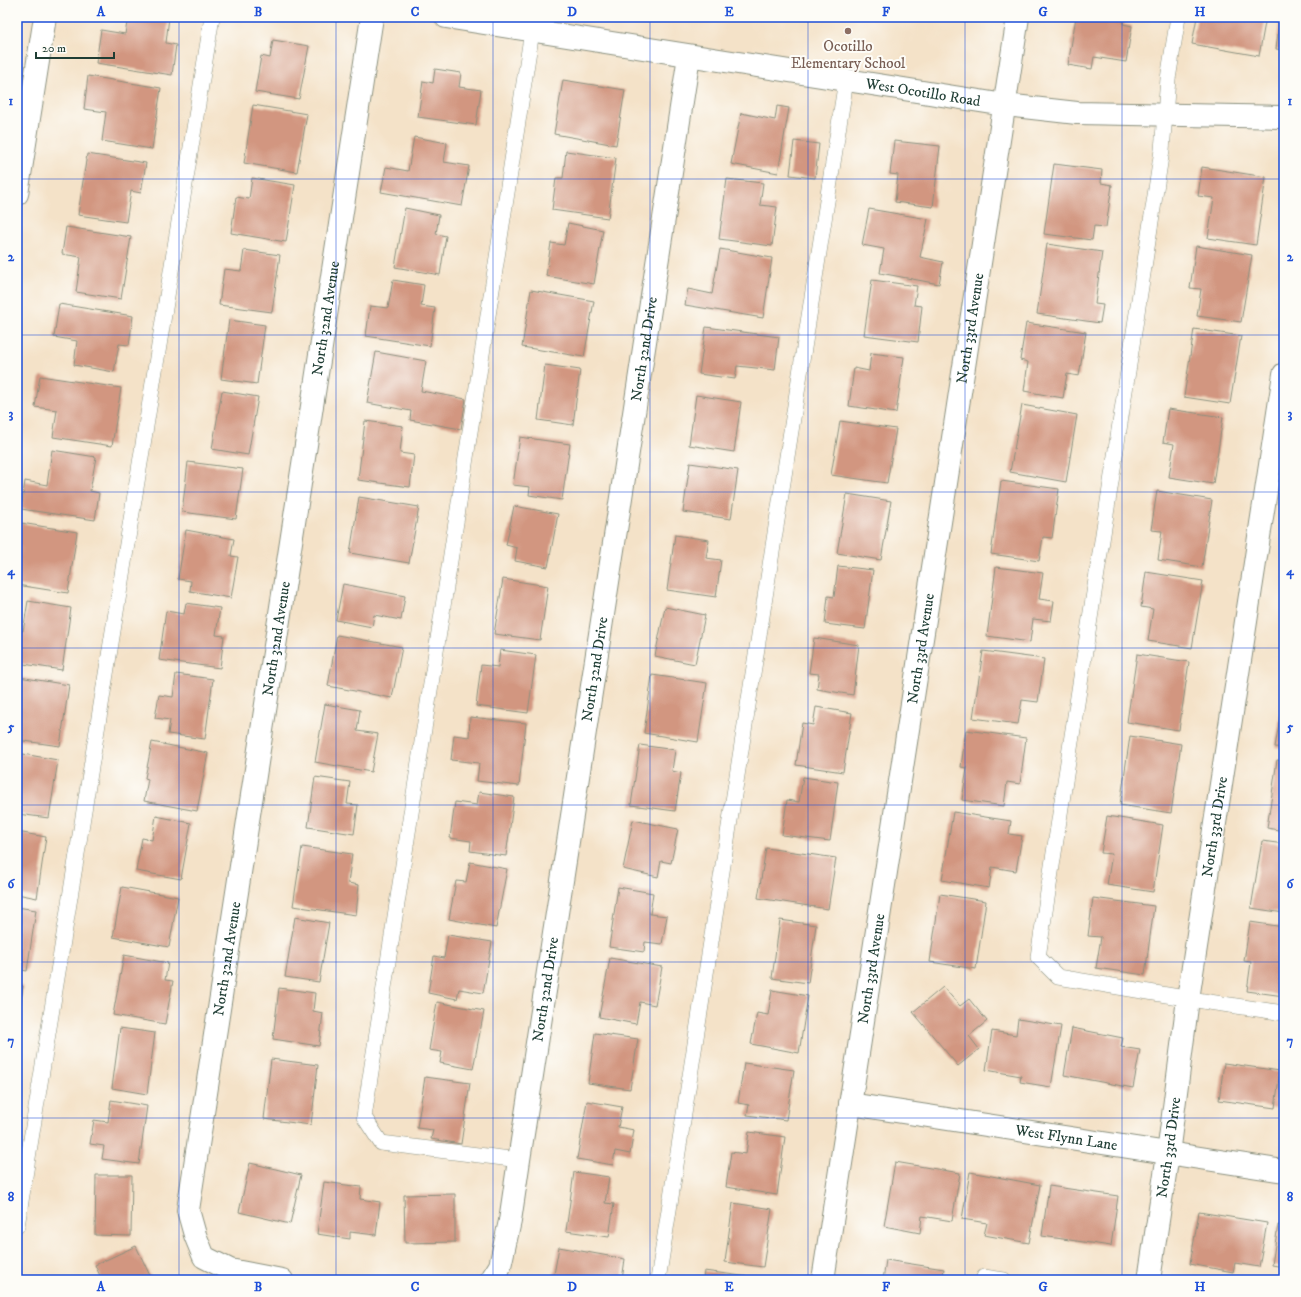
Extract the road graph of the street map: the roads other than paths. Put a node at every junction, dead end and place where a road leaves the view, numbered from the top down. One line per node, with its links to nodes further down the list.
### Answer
1 (45, 17): 13 (street)
2 (212, 17): 21 (lane)
3 (372, 17): 22 (street, North 32nd Avenue)
4 (446, 17): 7 (street, West Ocotillo Road)
5 (1018, 17): 10 (street, North 33rd Avenue)
6 (1178, 17): 11 (lane)
7 (532, 31): 8 (street, West Ocotillo Road); 19 (lane)
8 (689, 56): 9 (street, West Ocotillo Road); 19 (street, North 32nd Drive)
9 (846, 80): 10 (street, West Ocotillo Road); 24 (lane)
10 (1005, 106): 11 (street, West Ocotillo Road); 17 (street, North 33rd Avenue)
11 (1164, 115): 12 (street, West Ocotillo Road); 15 (lane)
12 (1284, 116)
13 (17, 194)
14 (1284, 374): 15 (street, North 33rd Drive)
15 (1188, 999): 16 (lane); 18 (street, North 33rd Drive)
16 (1284, 1013)
17 (850, 1104): 18 (street, West Flynn Lane); 25 (street, North 33rd Avenue)
18 (1168, 1154): 20 (street, West Flynn Lane); 28 (street, North 33rd Drive)
19 (520, 1160): 23 (street, North 32nd Drive)
20 (1284, 1172)
21 (17, 1226)
22 (282, 1280)
23 (491, 1280)
24 (658, 1280)
25 (823, 1280)
26 (983, 1280): 27 (lane)
27 (1004, 1280)
28 (1149, 1280)

